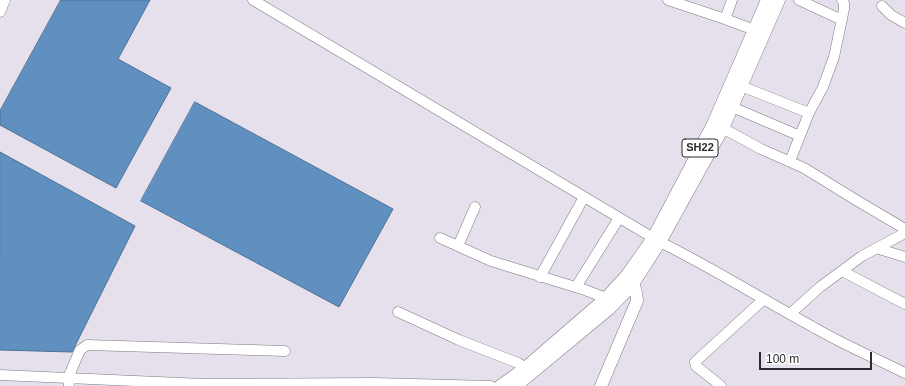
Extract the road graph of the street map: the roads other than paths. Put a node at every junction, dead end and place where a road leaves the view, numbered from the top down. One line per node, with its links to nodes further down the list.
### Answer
1 (5, 0): 11 (street)
2 (253, 0): 22 (street)
3 (668, 0): 9 (street)
4 (732, 0): 12 (street)
5 (767, 0): 15 (main road, SH22)
6 (779, 0): 15 (main road, SH22)
7 (799, 0): 13 (street)
8 (842, 0): 13 (street)
9 (682, 2): 12 (street)
10 (882, 6): 14 (street)
11 (0, 12)
12 (725, 19): 15 (street)
13 (842, 20): 18 (street)
14 (905, 23)
15 (759, 32): 16 (main road, SH22); 19 (main road, SH22)
16 (741, 86): 17 (main road, SH22); 18 (street)
17 (732, 107): 19 (main road, SH22); 20 (street)
18 (809, 113): 20 (street)
19 (718, 126): 21 (street); 28 (main road, SH22)
20 (800, 136): 21 (street)
21 (790, 161): 25 (street)
22 (584, 197): 24 (street); 33 (street)
23 (474, 207): 29 (street)
24 (619, 218): 28 (street); 35 (street)
25 (905, 229)
26 (905, 233): 30 (street)
27 (440, 238): 29 (street)
28 (656, 240): 34 (main road, SH22); 37 (street)
29 (458, 246): 33 (street)
30 (876, 248): 31 (street); 32 (street)
31 (905, 257)
32 (842, 271): 38 (street); 40 (street)
33 (540, 277): 35 (street)
34 (630, 280): 36 (main road, SH22); 42 (main road, SH22); 51 (main road)
35 (576, 287): 36 (street)
36 (606, 298): 42 (main road, SH22)
37 (764, 299): 40 (street); 52 (street)
38 (905, 304)
39 (398, 312): 42 (street)
40 (790, 314): 43 (street)
41 (285, 351): 46 (street)
42 (528, 371): 49 (main road, SH22); 50 (main road, SH22)
43 (905, 373)
44 (0, 376): 46 (street)
45 (93, 383): 46 (street); 47 (street)
46 (68, 384)
47 (267, 385): 48 (street)
48 (491, 386)
49 (500, 386)
50 (516, 386)
51 (601, 386)
52 (722, 386)

